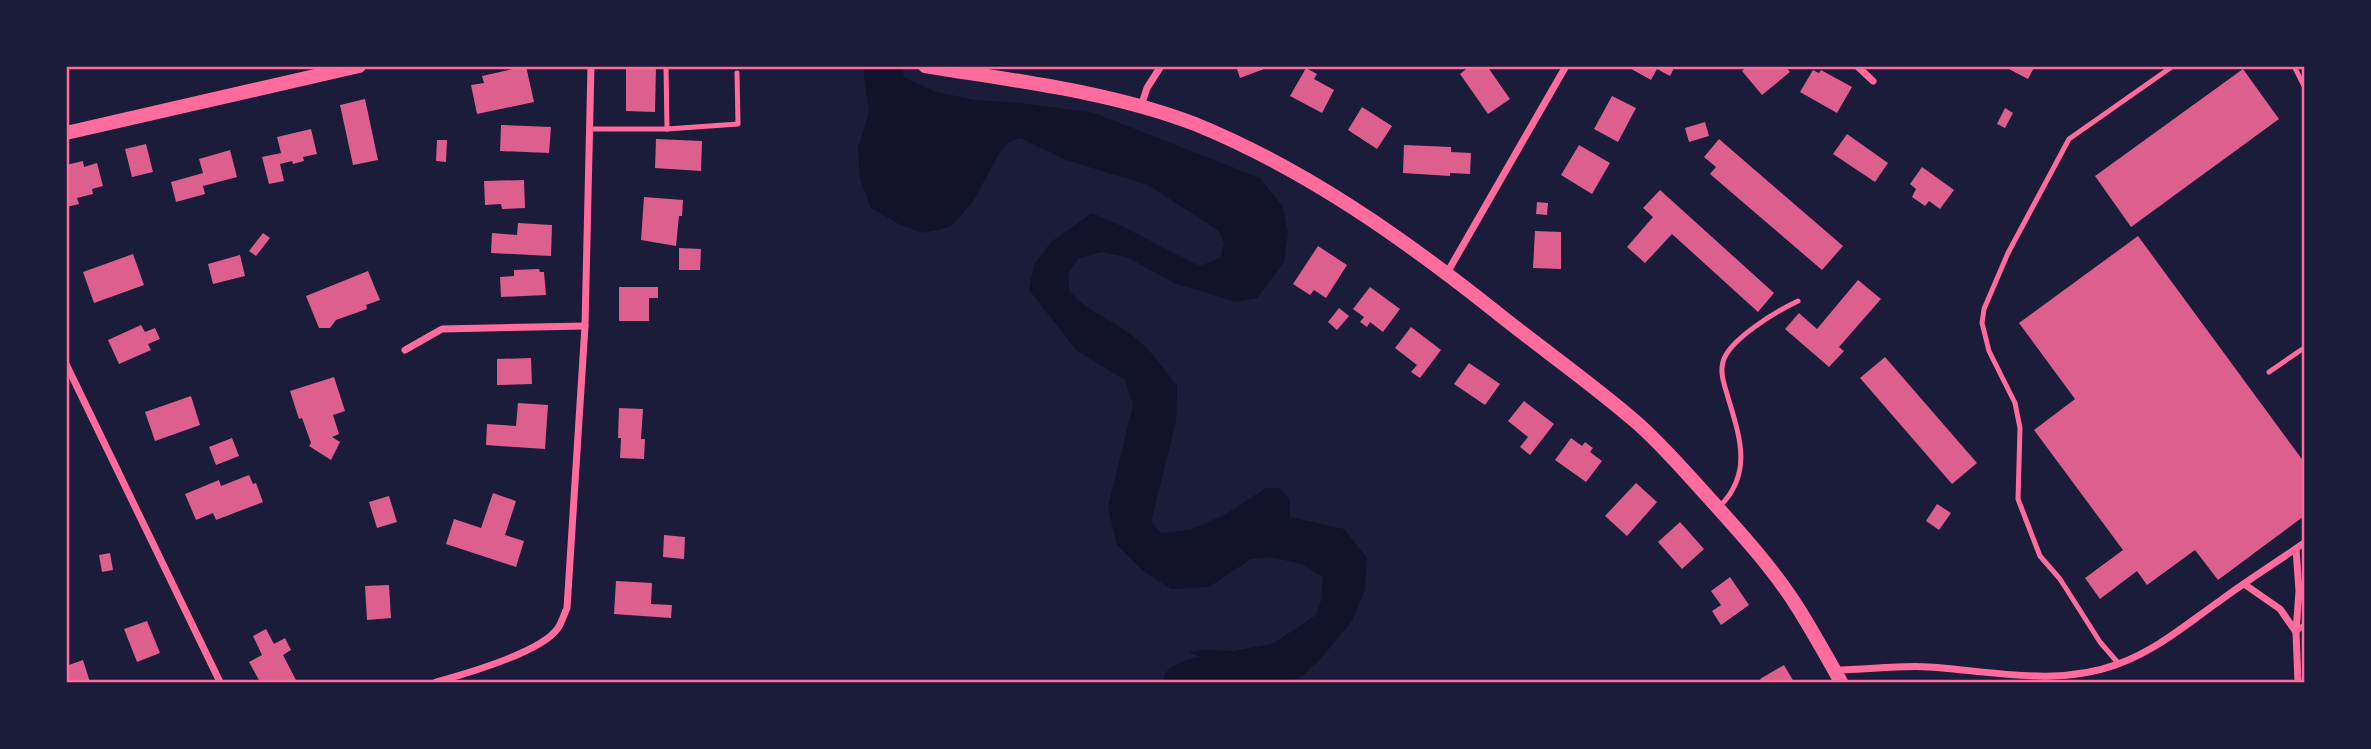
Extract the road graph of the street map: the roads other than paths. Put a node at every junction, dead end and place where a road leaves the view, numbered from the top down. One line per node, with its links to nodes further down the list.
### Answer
1 (359, 66): 16 (main road)
2 (591, 66): 14 (street)
3 (666, 66): 15 (lane)
4 (925, 66): 13 (main road)
5 (1161, 66): 13 (street)
6 (1566, 66): 17 (street)
7 (1857, 66): 11 (street)
8 (2173, 66): 30 (lane)
9 (2294, 66): 12 (lane)
10 (737, 73): 15 (lane)
11 (1873, 81)
12 (2305, 86)
13 (1140, 107): 17 (main road)
14 (590, 129): 15 (lane); 19 (street)
15 (667, 129)
16 (66, 133)
17 (1447, 273): 24 (main road)
18 (1798, 301): 24 (lane)
19 (584, 326): 21 (street); 33 (street)
20 (2305, 348): 23 (lane)
21 (405, 350)
22 (66, 364): 32 (street)
23 (2269, 372)
24 (1718, 508): 31 (main road)
25 (2305, 543): 26 (street)
26 (2296, 549): 27 (street); 29 (street)
27 (2244, 584): 29 (street); 30 (street)
28 (2305, 625): 29 (lane)
29 (2297, 632): 34 (street)
30 (2119, 664): 31 (street)
31 (1837, 676)
32 (220, 682)
33 (436, 682)
34 (2298, 682)

